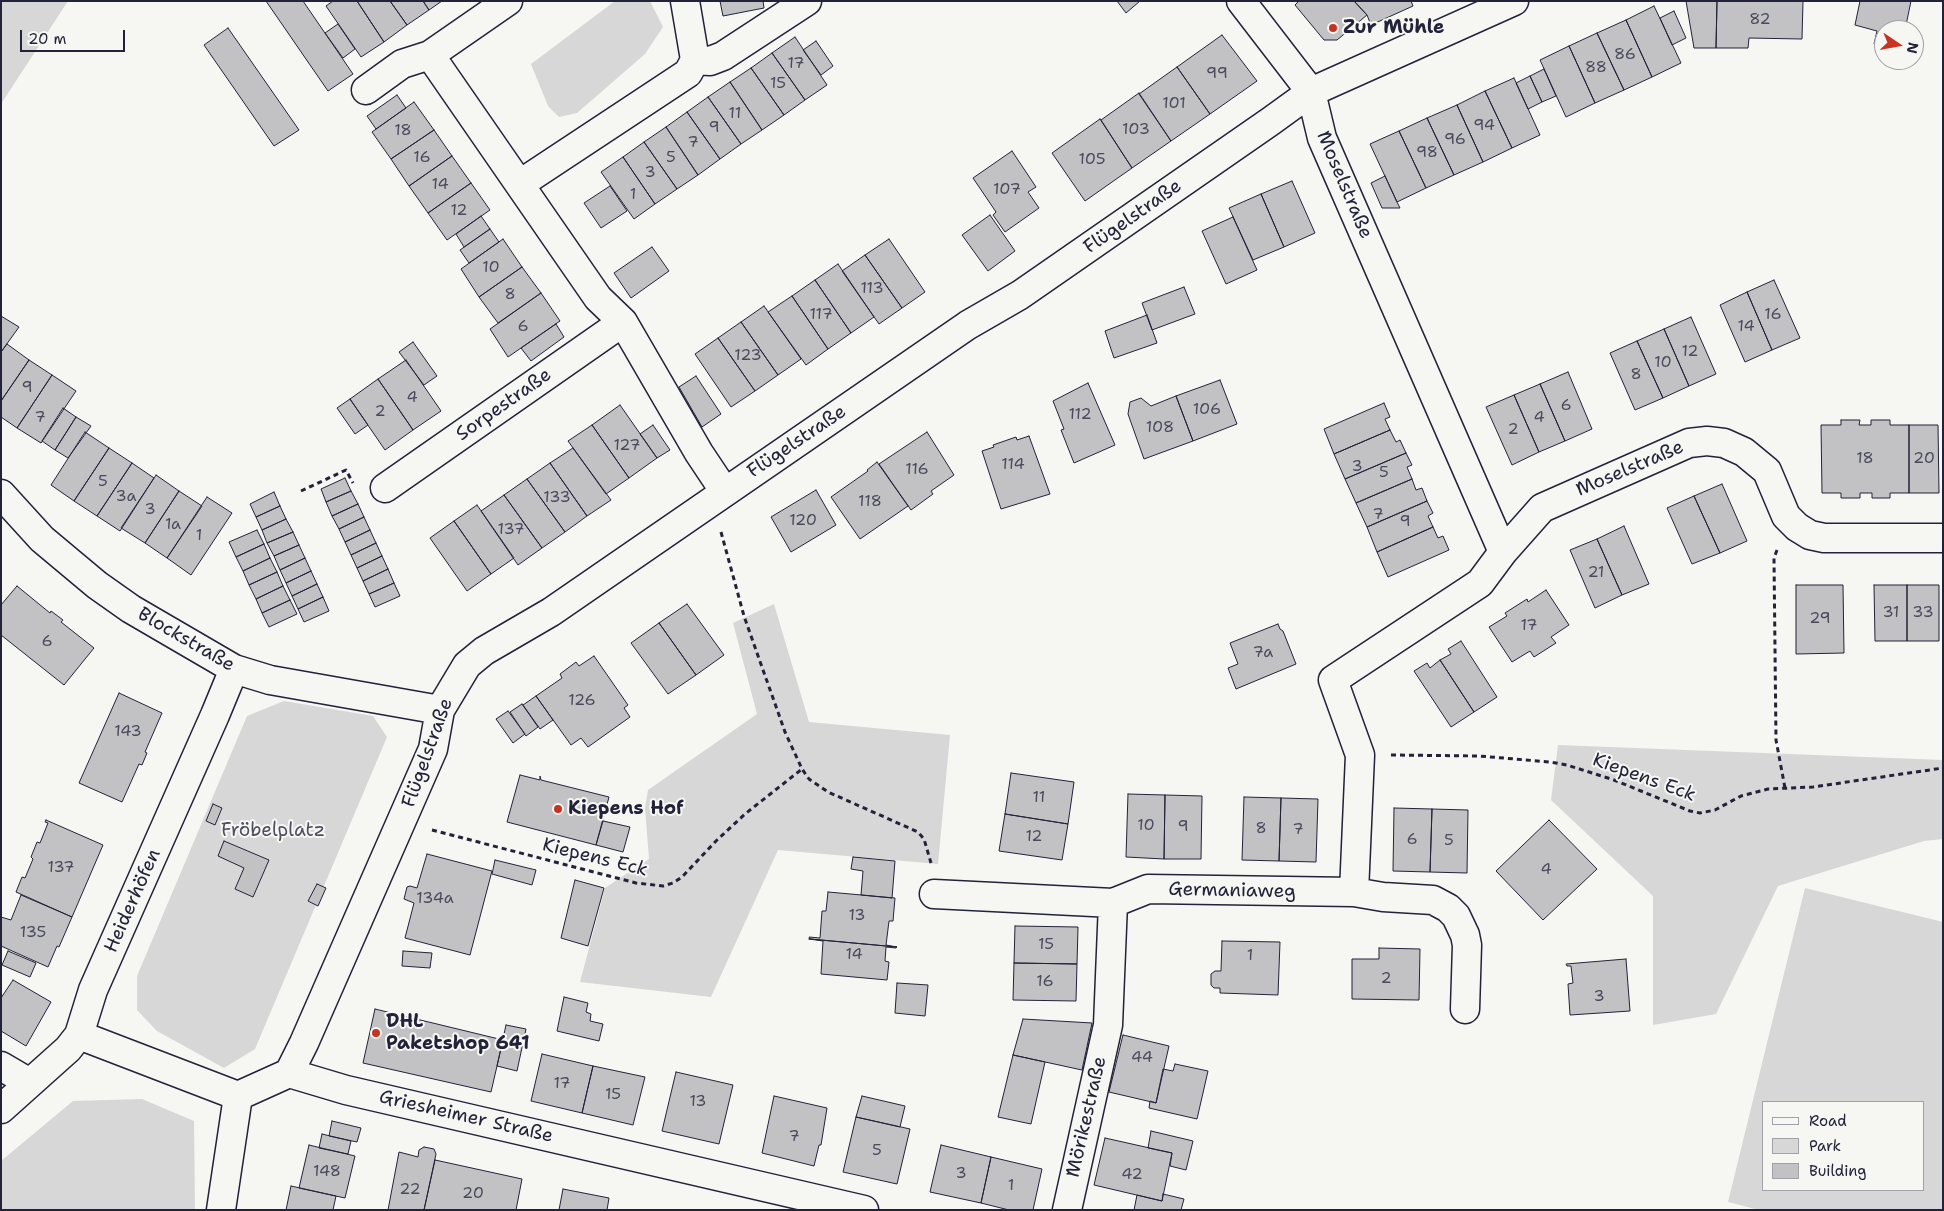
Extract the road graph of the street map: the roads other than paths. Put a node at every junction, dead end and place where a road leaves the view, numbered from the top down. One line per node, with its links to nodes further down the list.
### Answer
1 (508, 1): 6 (street)
2 (685, 1): 7 (street)
3 (807, 1): 7 (street)
4 (1241, 1): 9 (street)
5 (1514, 1): 9 (street, Flügelstraße)
6 (430, 55): 8 (street); 10 (street)
7 (696, 60): 10 (street)
8 (366, 90)
9 (1311, 92): 14 (street, Flügelstraße); 16 (street, Moselstraße)
10 (520, 184): 11 (street)
11 (622, 322): 12 (street, Sorpestraße); 14 (street)
12 (385, 488)
13 (1, 494): 17 (street, Blockstraße)
14 (718, 496): 18 (street, Flügelstraße)
15 (1943, 538): 16 (street, Moselstraße)
16 (1503, 552): 19 (street, Moselstraße)
17 (234, 669): 18 (street, Blockstraße); 23 (street, Heiderhöfen)
18 (440, 710): 25 (street, Flügelstraße)
19 (1354, 892): 21 (street, Germaniaweg); 22 (street, Germaniaweg)
20 (934, 894): 21 (street, Germaniaweg)
21 (1113, 903): 31 (street, Mörikestraße)
22 (1465, 1009)
23 (80, 1035): 26 (street, Heiderhöfen); 27 (street)
24 (1, 1066): 26 (street)
25 (289, 1073): 27 (street); 30 (street, Griesheimer Straße)
26 (30, 1083): 28 (street, Heiderhöfen)
27 (238, 1096): 29 (street)
28 (1, 1109)
29 (221, 1210)
30 (864, 1210)
31 (1066, 1210)

